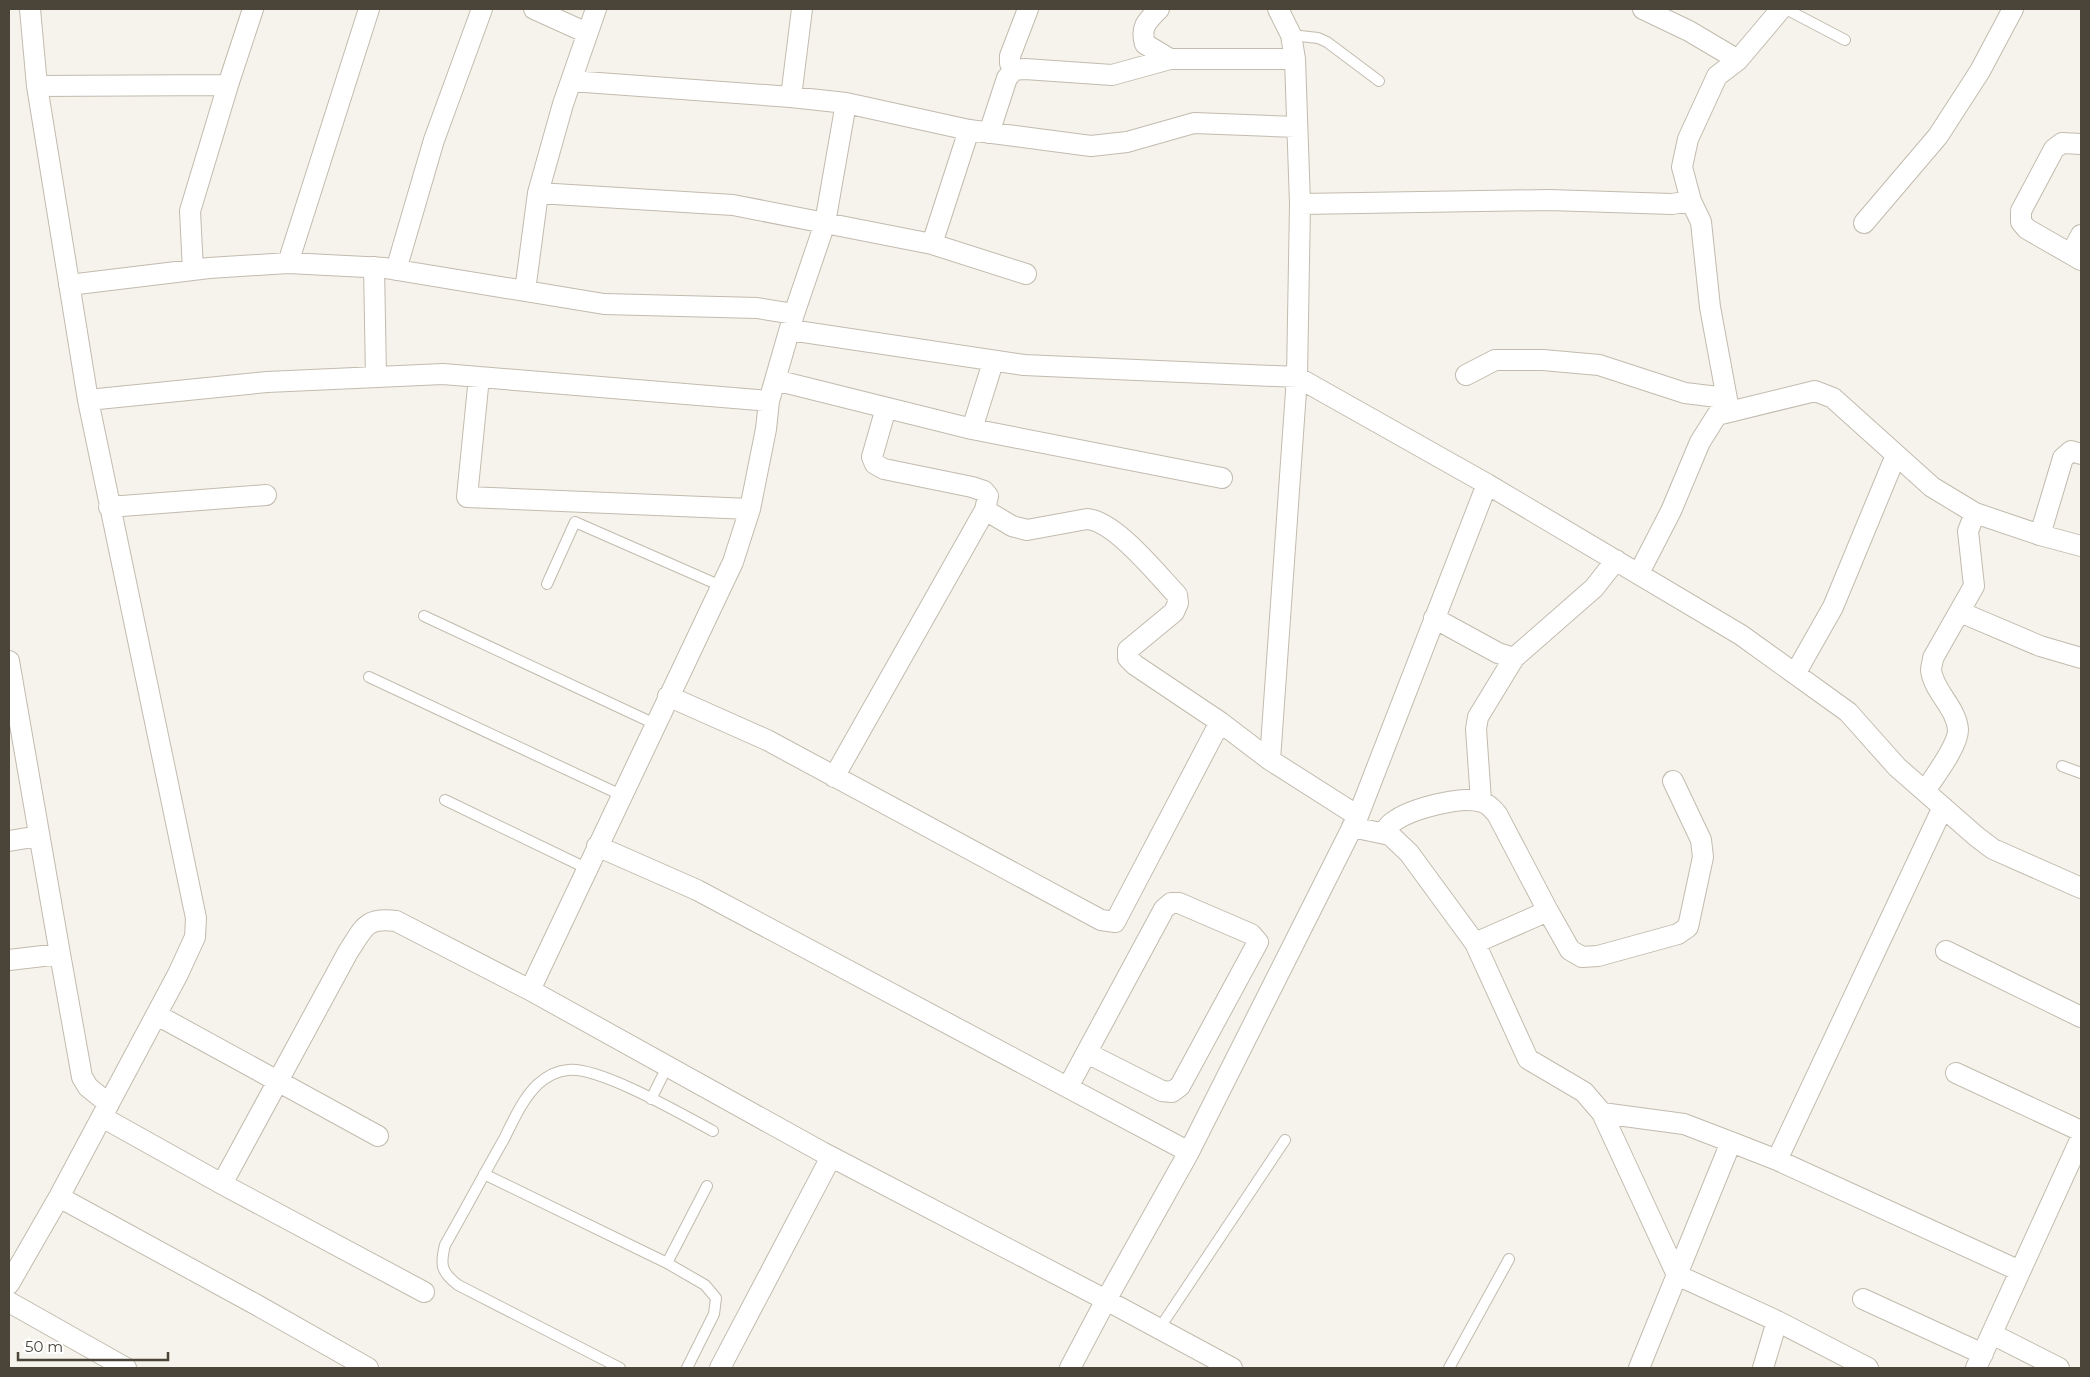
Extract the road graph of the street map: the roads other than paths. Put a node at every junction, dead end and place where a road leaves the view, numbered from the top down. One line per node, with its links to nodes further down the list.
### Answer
1 (30, 9): 25 (street)
2 (253, 9): 24 (street)
3 (368, 9): 39 (street)
4 (482, 9): 42 (street)
5 (534, 9): 15 (street)
6 (596, 9): 15 (street)
7 (802, 9): 26 (street)
8 (1028, 9): 21 (street)
9 (1159, 9): 18 (street)
10 (1278, 9): 16 (street)
11 (1643, 9): 20 (street)
12 (1781, 9): 20 (street)
13 (1786, 9): 17 (lane)
14 (2013, 9): 35 (street)
15 (587, 33): 22 (street)
16 (1291, 35): 19 (street); 23 (lane)
17 (1845, 40)
18 (1170, 59): 19 (street); 21 (street)
19 (1295, 60): 28 (street)
20 (1738, 60): 32 (street)
21 (1014, 70): 29 (street)
22 (571, 81): 26 (street); 31 (street)
23 (1379, 81)
24 (228, 84): 25 (street); 41 (street)
25 (37, 86): 44 (street)
26 (791, 97): 27 (street)
27 (846, 103): 29 (street); 34 (street)
28 (1296, 127): 29 (street); 33 (street)
29 (979, 131): 37 (street)
30 (2081, 144): 38 (street)
31 (538, 193): 34 (street); 45 (street)
32 (1691, 202): 33 (street); 55 (street)
33 (1300, 204): 51 (street)
34 (825, 223): 37 (street); 46 (street)
35 (1864, 223)
36 (2081, 235): 38 (street)
37 (932, 244): 43 (street)
38 (2076, 257)
39 (288, 263): 40 (street); 41 (street)
40 (374, 268): 42 (street); 49 (street)
41 (193, 270): 44 (street)
42 (396, 270): 45 (street)
43 (1026, 274)
44 (69, 285): 53 (street)
45 (524, 291): 46 (street)
46 (792, 322): 47 (street); 52 (street)
47 (993, 362): 51 (street); 57 (street)
48 (1466, 375): 55 (street)
49 (376, 377): 50 (street); 53 (street)
50 (480, 377): 54 (street); 64 (street)
51 (1297, 377): 61 (street); 85 (street)
52 (775, 380): 54 (street); 56 (street)
53 (88, 400): 63 (street)
54 (768, 401): 64 (street)
55 (1728, 405): 59 (street); 70 (street)
56 (886, 408): 57 (street); 65 (street)
57 (972, 429): 60 (street)
58 (2081, 454): 67 (street)
59 (1896, 455): 66 (street); 79 (street)
60 (1222, 478)
61 (1487, 484): 69 (street); 75 (street)
62 (266, 495): 63 (street)
63 (109, 507): 108 (street)
64 (750, 509): 72 (street)
65 (985, 510): 82 (street); 88 (street)
66 (1975, 513): 67 (street); 73 (street)
67 (2040, 535): 68 (street)
68 (2081, 546)
69 (1616, 560): 70 (street); 76 (street)
70 (1639, 573): 79 (street)
71 (547, 584): 72 (lane)
72 (721, 586): 81 (street)
73 (1960, 612): 77 (street); 90 (street)
74 (424, 616): 83 (lane)
75 (1434, 618): 76 (street); 95 (street)
76 (1514, 658): 93 (street)
77 (2081, 658)
78 (9, 661): 84 (street)
79 (1795, 674): 90 (street)
80 (369, 677): 91 (lane)
81 (668, 696): 83 (street); 88 (street)
82 (1220, 722): 85 (street); 88 (street)
83 (655, 724): 91 (street)
84 (14, 725): 97 (street)
85 (1270, 760): 95 (street)
86 (2062, 766): 87 (lane)
87 (2081, 773)
88 (834, 777)
89 (1673, 781): 102 (street)
90 (1925, 791): 94 (street)
91 (621, 795): 99 (street)
92 (445, 800): 100 (lane)
93 (1481, 801): 96 (street); 102 (street)
94 (1943, 807): 101 (street); 126 (street)
95 (1355, 822): 96 (street); 124 (street)
96 (1383, 833): 103 (street)
97 (39, 836): 98 (street); 105 (street)
98 (9, 841)
99 (597, 846): 100 (street); 114 (street)
100 (586, 868): 107 (street)
101 (2081, 888)
102 (1548, 911): 103 (street)
103 (1475, 943): 117 (street)
104 (1946, 951): 109 (street)
105 (60, 954): 106 (street); 116 (street)
106 (9, 960)
107 (530, 990): 111 (street); 113 (street)
108 (157, 1015): 113 (street); 116 (street)
109 (2081, 1017)
110 (1086, 1053): 110 (street); 114 (street)
111 (667, 1067): 115 (lane); 125 (street)
112 (1956, 1073): 119 (street)
113 (277, 1081): 120 (street); 128 (street)
114 (1068, 1087): 124 (street)
115 (651, 1098): 118 (lane); 127 (lane)
116 (106, 1111): 128 (street); 130 (street)
117 (1602, 1113): 123 (street); 134 (street)
118 (713, 1131)
119 (2081, 1131)
120 (378, 1136)
121 (2081, 1138): 133 (street)
122 (1285, 1140): 141 (lane)
123 (1731, 1142): 126 (street); 134 (street)
124 (1189, 1152): 138 (street)
125 (831, 1157): 138 (street); 148 (street)
126 (1777, 1160): 133 (street)
127 (484, 1174): 132 (lane); 146 (lane)
128 (222, 1184): 136 (street)
129 (707, 1186): 132 (lane)
130 (58, 1197): 135 (street); 145 (street)
131 (1509, 1259): 151 (lane)
132 (667, 1264): 147 (lane)
133 (2020, 1271): 142 (street)
134 (1677, 1276): 140 (street); 152 (street)
135 (9, 1284)
136 (424, 1292)
137 (1863, 1299): 143 (street)
138 (1106, 1300): 141 (street); 149 (street)
139 (9, 1302): 144 (street)
140 (1777, 1322): 153 (street); 154 (street)
141 (1159, 1329): 150 (street)
142 (1992, 1334): 143 (street); 155 (street)
143 (1979, 1361)
144 (126, 1368)
145 (368, 1368)
146 (620, 1368)
147 (687, 1368)
148 (720, 1368)
149 (1070, 1368)
150 (1232, 1368)
151 (1449, 1368)
152 (1639, 1368)
153 (1763, 1368)
154 (1868, 1368)
155 (2059, 1368)

